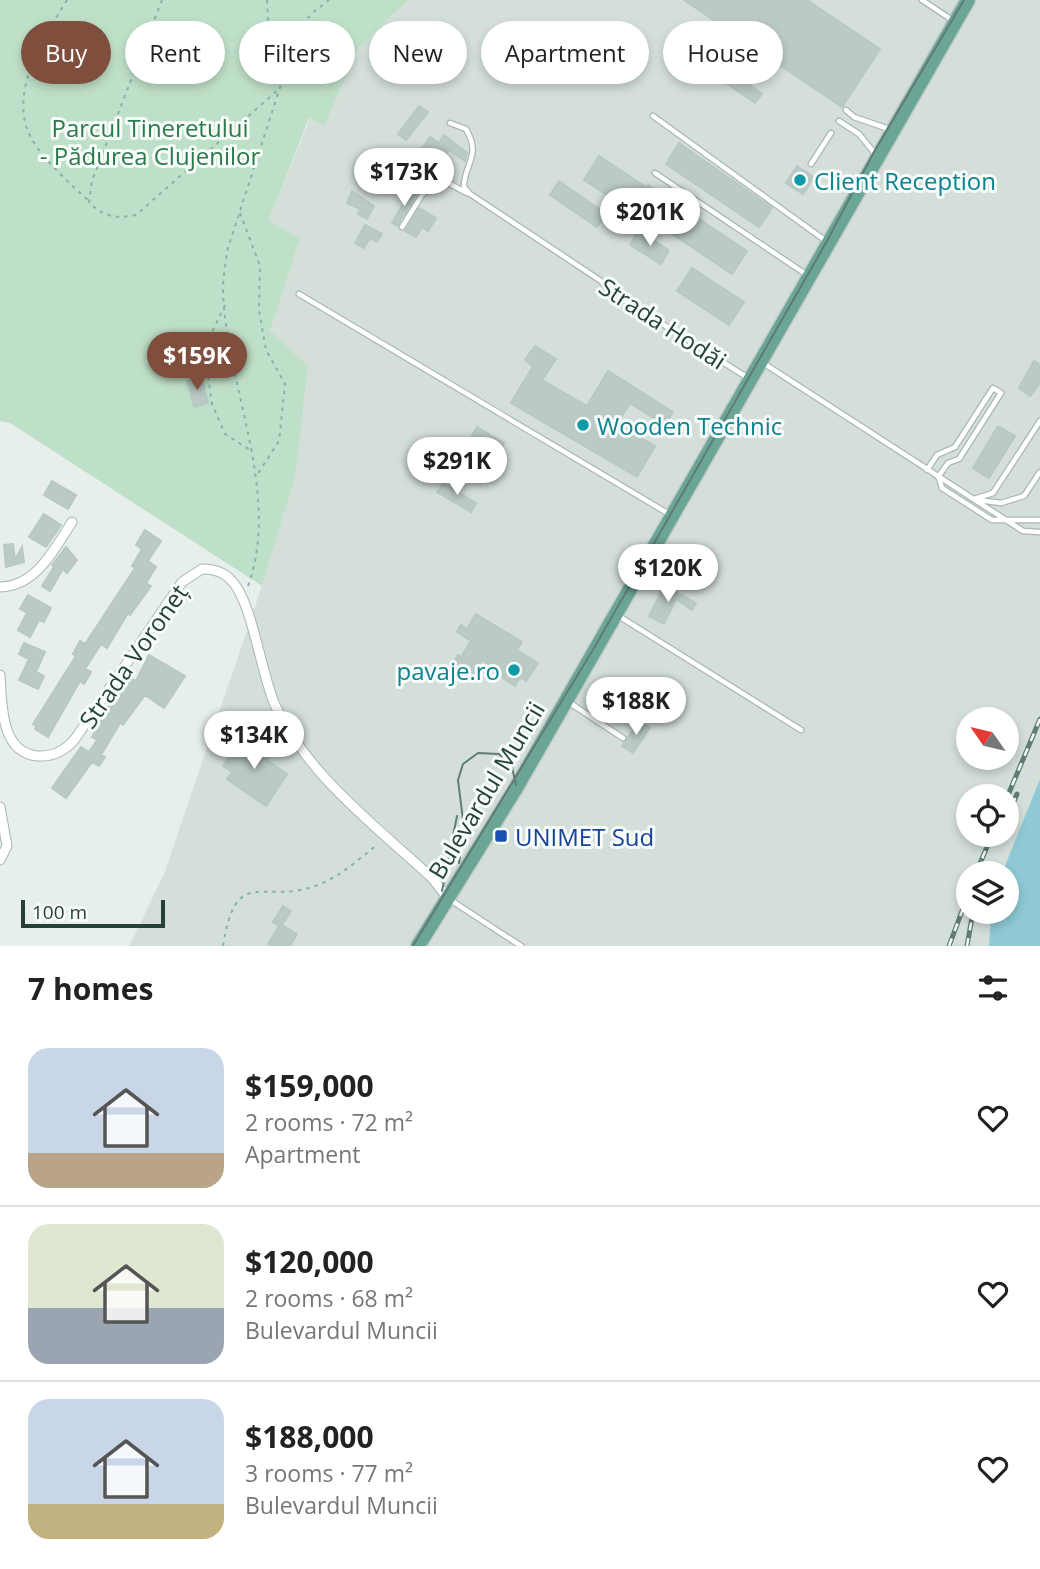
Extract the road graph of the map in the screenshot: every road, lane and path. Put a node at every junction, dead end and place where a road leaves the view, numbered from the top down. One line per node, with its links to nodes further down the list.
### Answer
1 (67, 0): 24 (path)
2 (162, 0): 24 (path)
3 (267, 0): 7 (path)
4 (329, 0): 8 (path)
5 (922, 0): 9 (lane)
6 (968, 0): 9 (main road, Bulevardul Muncii)
7 (268, 21)
8 (307, 21)
9 (955, 22): 16 (main road, Bulevardul Muncii)
10 (280, 84): 11 (path)
11 (279, 89): 24 (path); 25 (path)
12 (846, 110): 16 (lane)
13 (653, 116): 27 (lane)
14 (839, 121): 18 (lane)
15 (450, 123): 23 (lane)
16 (894, 130): 18 (main road, Bulevardul Muncii)
17 (831, 133): 19 (lane)
18 (877, 159): 27 (main road, Bulevardul Muncii)
19 (811, 164)
20 (409, 166): 22 (lane, Strada Hodăi)
21 (655, 173): 28 (lane)
22 (440, 181): 23 (lane, Strada Hodăi); 26 (lane)
23 (470, 194): 32 (lane, Strada Hodăi)
24 (89, 202)
25 (239, 211): 30 (path); 38 (path)
26 (402, 227)
27 (830, 243): 28 (main road, Bulevardul Muncii)
28 (810, 278): 31 (main road, Bulevardul Muncii)
29 (299, 293): 41 (lane)
30 (225, 305): 35 (path); 35 (path)
31 (762, 362): 32 (main road, Bulevardul Muncii); 36 (lane)
32 (752, 380): 41 (main road, Bulevardul Muncii)
33 (1040, 421): 34 (lane)
34 (1038, 428): 40 (lane)
35 (251, 451): 38 (path)
36 (928, 470): 39 (lane); 39 (lane)
37 (1040, 472): 40 (lane)
38 (256, 475): 47 (path)
39 (938, 477): 40 (lane); 43 (lane)
40 (974, 499): 43 (lane)
41 (673, 516): 48 (main road, Bulevardul Muncii)
42 (1040, 520): 43 (lane)
43 (1007, 521): 45 (lane)
44 (72, 522): 46 (street)
45 (1040, 532)
46 (0, 587)
47 (242, 598): 49 (street, Strada Voroneț); 54 (street, Strada Voroneț)
48 (616, 614): 50 (main road, Bulevardul Muncii); 51 (lane)
49 (0, 675)
50 (566, 701): 52 (lane); 56 (main road, Bulevardul Muncii)
51 (801, 730)
52 (623, 738)
53 (0, 807): 55 (street)
54 (387, 836): 56 (street, Strada Voroneț); 57 (path)
55 (0, 860)
56 (448, 898): 58 (main road, Bulevardul Muncii); 59 (lane)
57 (223, 946)
58 (418, 946)
59 (521, 946)

